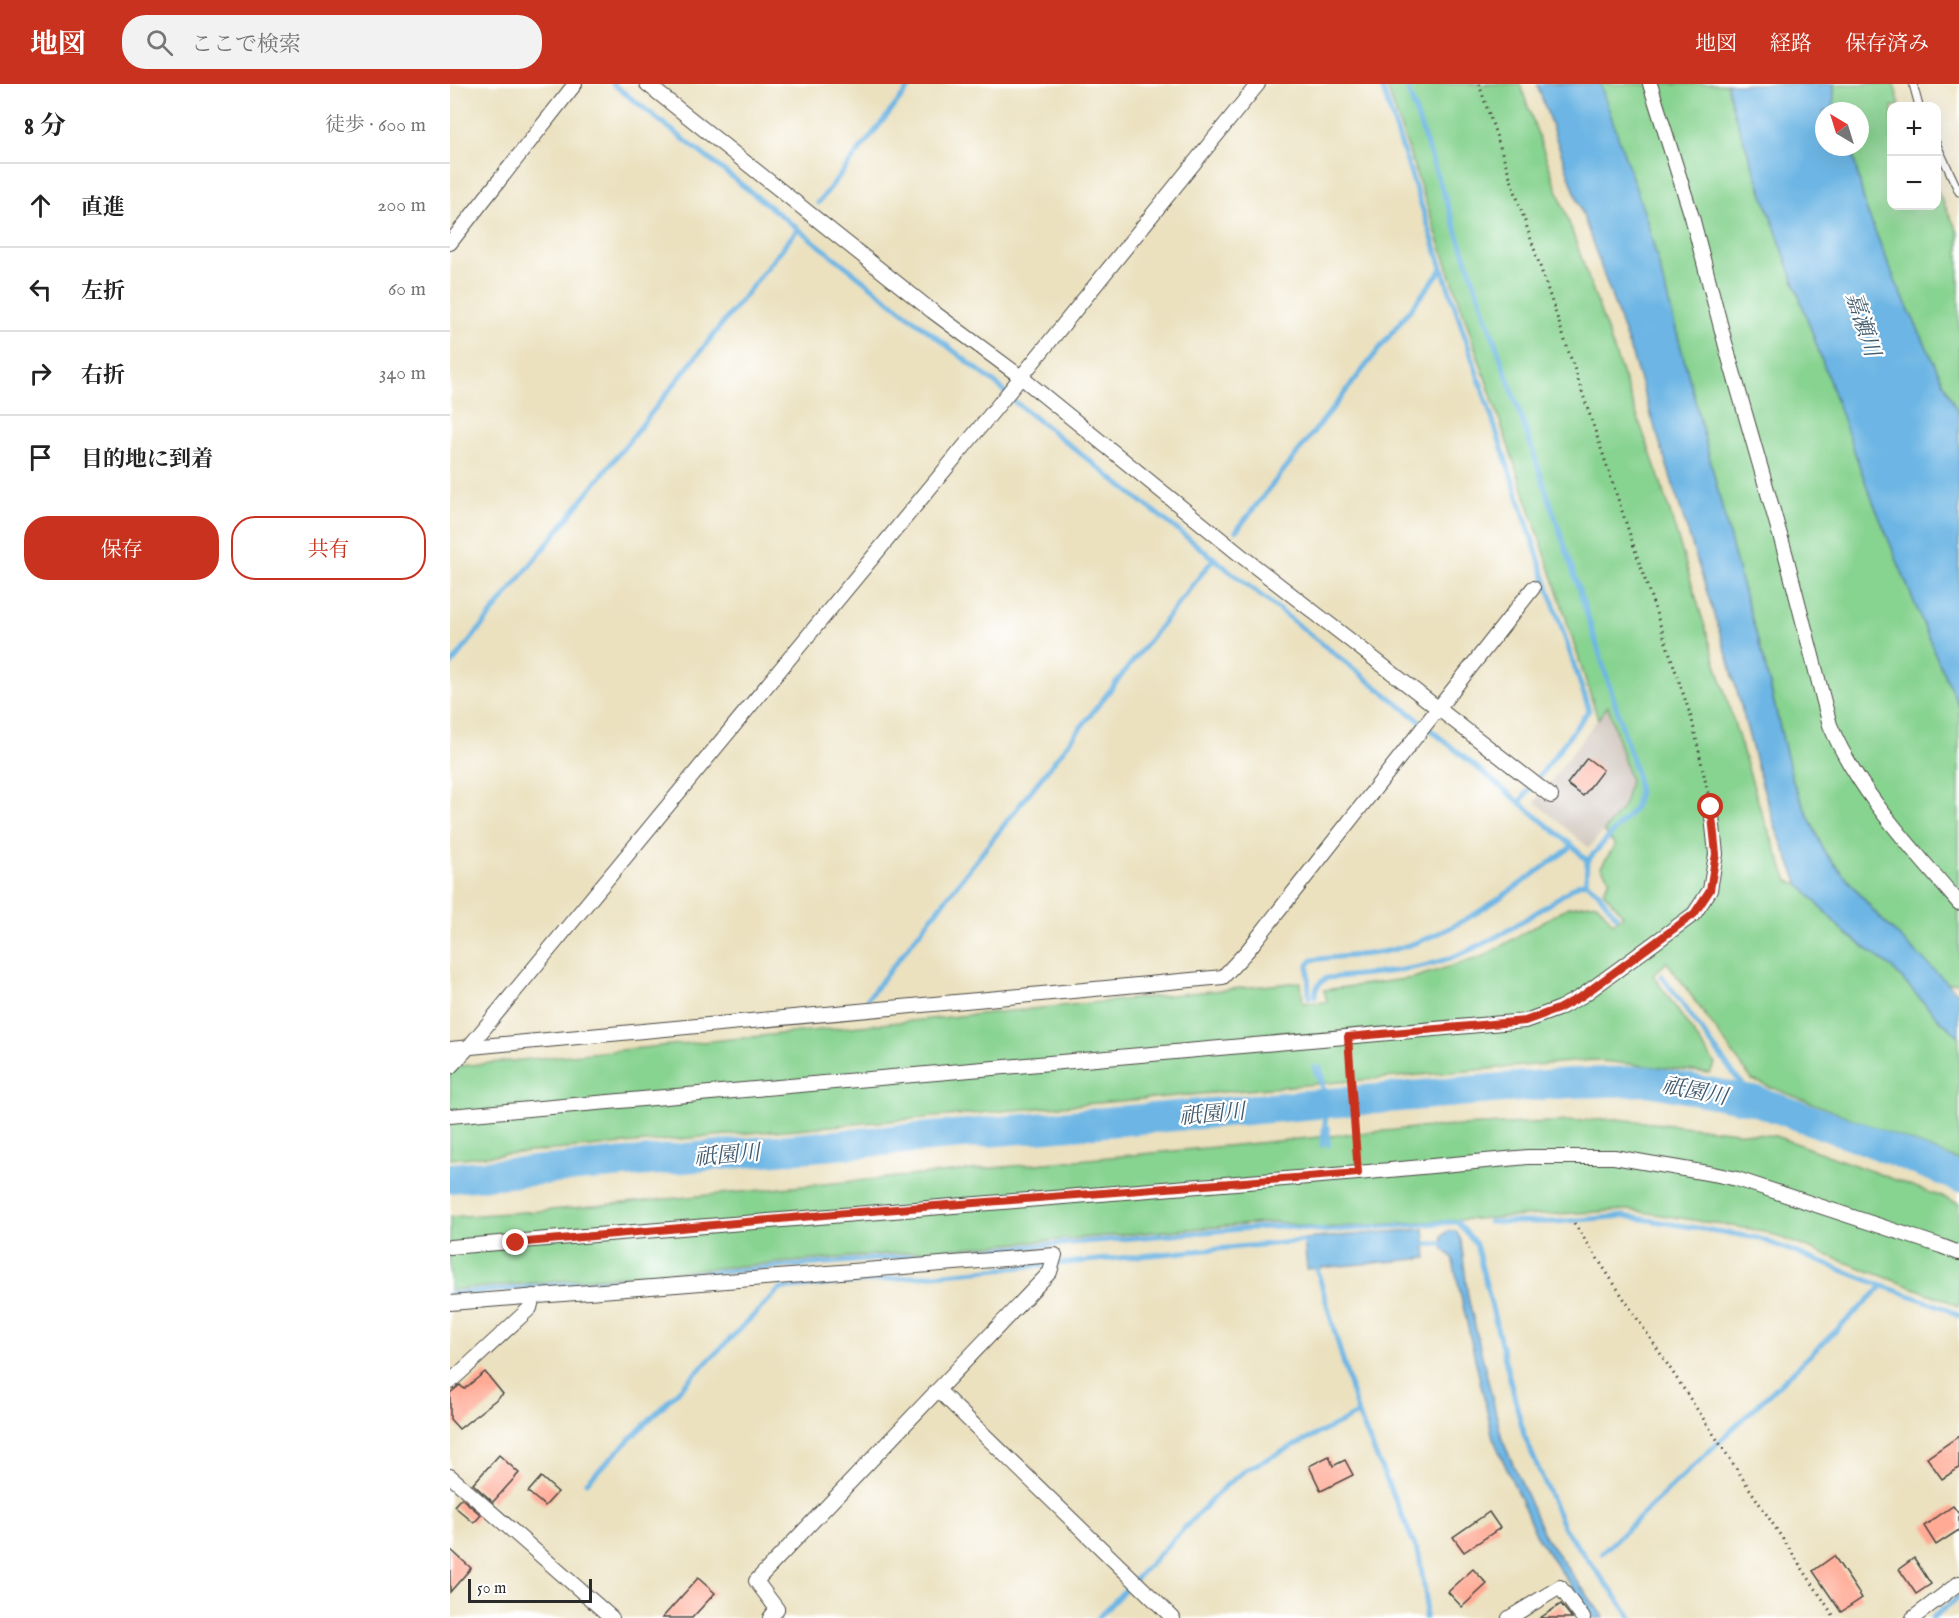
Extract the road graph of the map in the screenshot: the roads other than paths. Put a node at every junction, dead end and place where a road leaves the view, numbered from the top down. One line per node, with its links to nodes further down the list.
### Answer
1 (575, 84): 9 (street)
2 (647, 84): 10 (street)
3 (1258, 84): 10 (street)
4 (1650, 84): 15 (street)
5 (1912, 84): 6 (lane)
6 (1919, 102)
7 (1941, 154): 8 (lane)
8 (1959, 192)
9 (450, 243)
10 (1021, 377): 12 (street); 16 (street)
11 (1533, 588): 12 (street)
12 (1437, 709): 13 (street); 16 (street)
13 (1551, 796)
14 (1711, 807): 19 (street)
15 (1959, 903)
16 (468, 1048): 17 (street); 18 (street)
17 (450, 1049)
18 (450, 1067)
19 (450, 1116)
20 (450, 1247): 21 (street)
21 (1959, 1253)
22 (533, 1296): 23 (street); 24 (street); 25 (street)
23 (450, 1303)
24 (450, 1382)
25 (939, 1391): 29 (street); 30 (street)
26 (450, 1476): 28 (street)
27 (1959, 1583): 33 (street)
28 (612, 1618)
29 (770, 1618)
30 (1173, 1618)
31 (1509, 1618): 32 (street)
32 (1583, 1618)
33 (1913, 1618)

